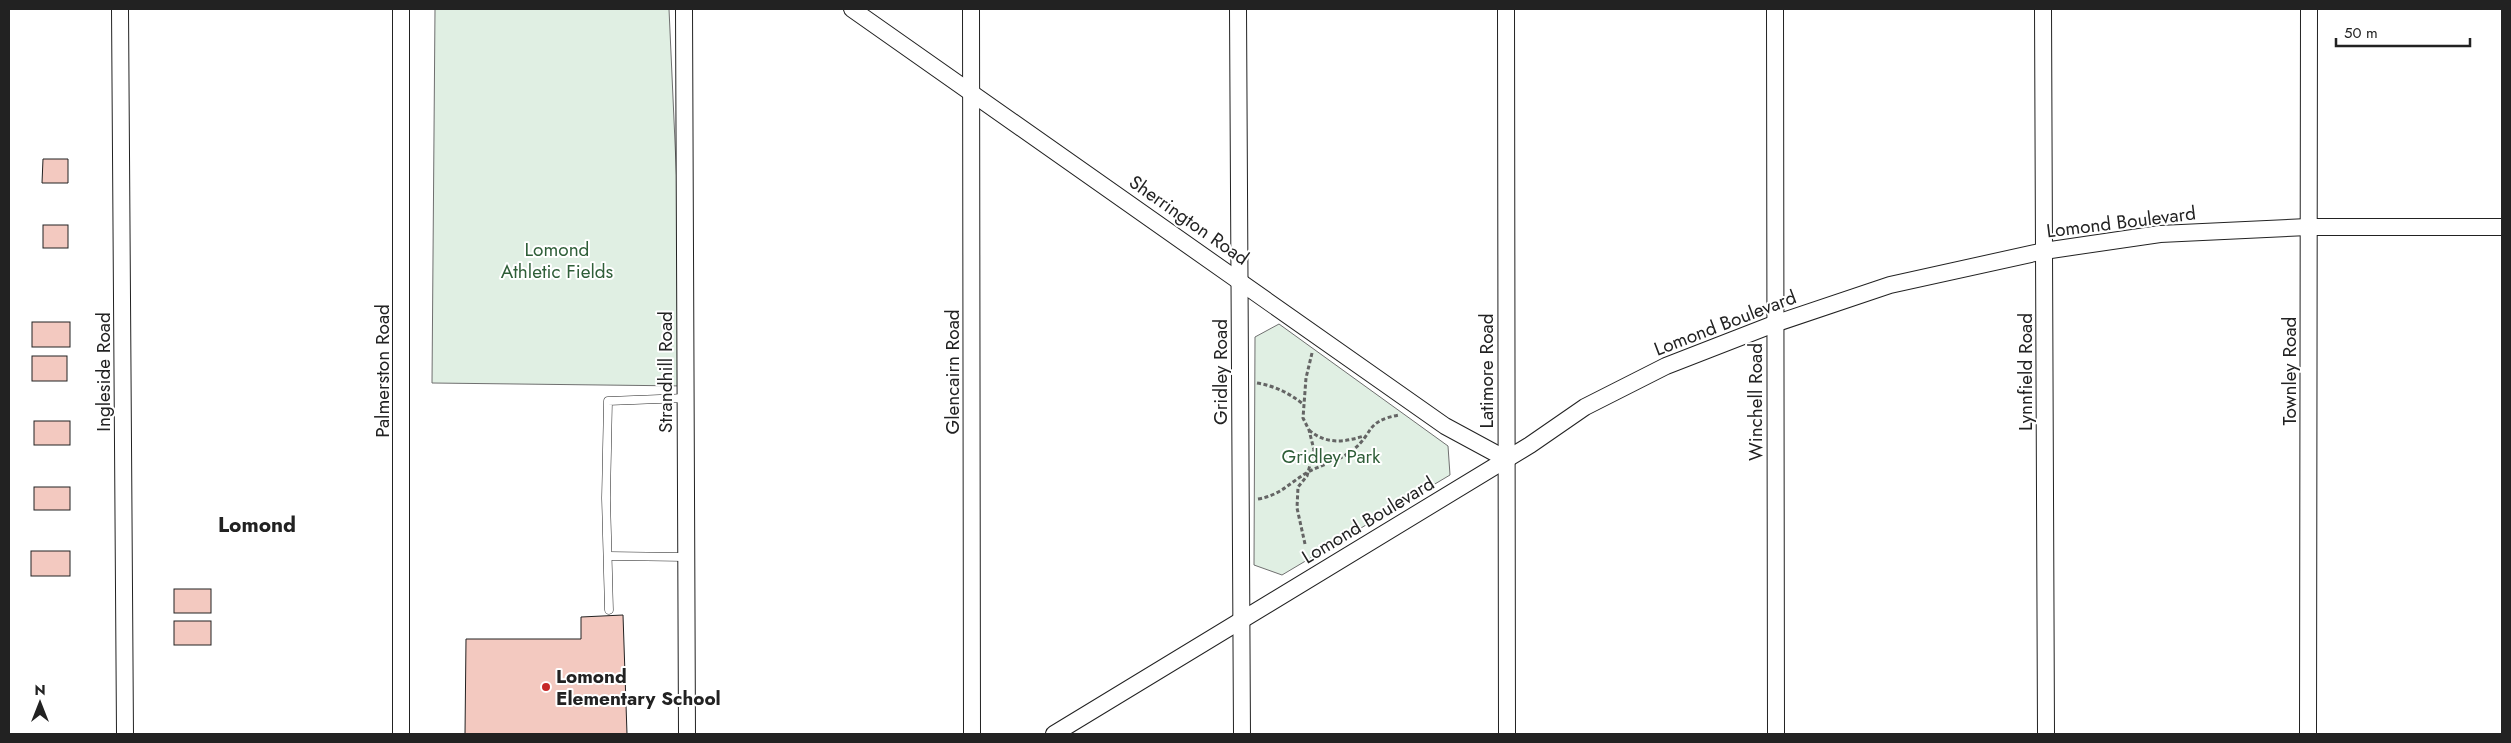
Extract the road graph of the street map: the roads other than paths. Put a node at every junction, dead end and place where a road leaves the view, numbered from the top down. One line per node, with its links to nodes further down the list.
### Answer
1 (120, 9): 23 (street, Ingleside Road)
2 (401, 9): 24 (street, Palmerston Road)
3 (684, 9): 17 (street, Strandhill Road)
4 (852, 9): 11 (street, Sherrington Road)
5 (970, 9): 11 (street, Glencairn Road)
6 (1238, 9): 15 (street, Gridley Road)
7 (1506, 9): 18 (street, Latimore Road)
8 (1776, 9): 16 (street, Winchell Road)
9 (2043, 9): 14 (street, Lynnfield Road)
10 (2309, 9): 12 (street, Townley Road)
11 (971, 92): 15 (street, Sherrington Road); 26 (street, Glencairn Road)
12 (2308, 227): 13 (street, Lomond Boulevard); 14 (street, Lomond Boulevard); 32 (street, Townley Road)
13 (2502, 227)
14 (2044, 250): 16 (street, Lomond Boulevard); 31 (street, Lynnfield Road)
15 (1240, 280): 18 (street, Sherrington Road); 22 (street, Gridley Road)
16 (1774, 324): 18 (street, Lomond Boulevard); 30 (street, Winchell Road)
17 (686, 398): 19 (lane); 20 (street, Strandhill Road)
18 (1506, 458): 22 (street, Lomond Boulevard); 29 (street, Latimore Road)
19 (608, 556): 20 (lane); 21 (lane)
20 (686, 557): 25 (street, Strandhill Road)
21 (609, 610)
22 (1241, 621): 27 (street, Lomond Boulevard); 28 (street, Gridley Road)
23 (125, 734)
24 (401, 734)
25 (687, 734)
26 (972, 734)
27 (1054, 734)
28 (1242, 734)
29 (1507, 734)
30 (1776, 734)
31 (2046, 734)
32 (2308, 734)

